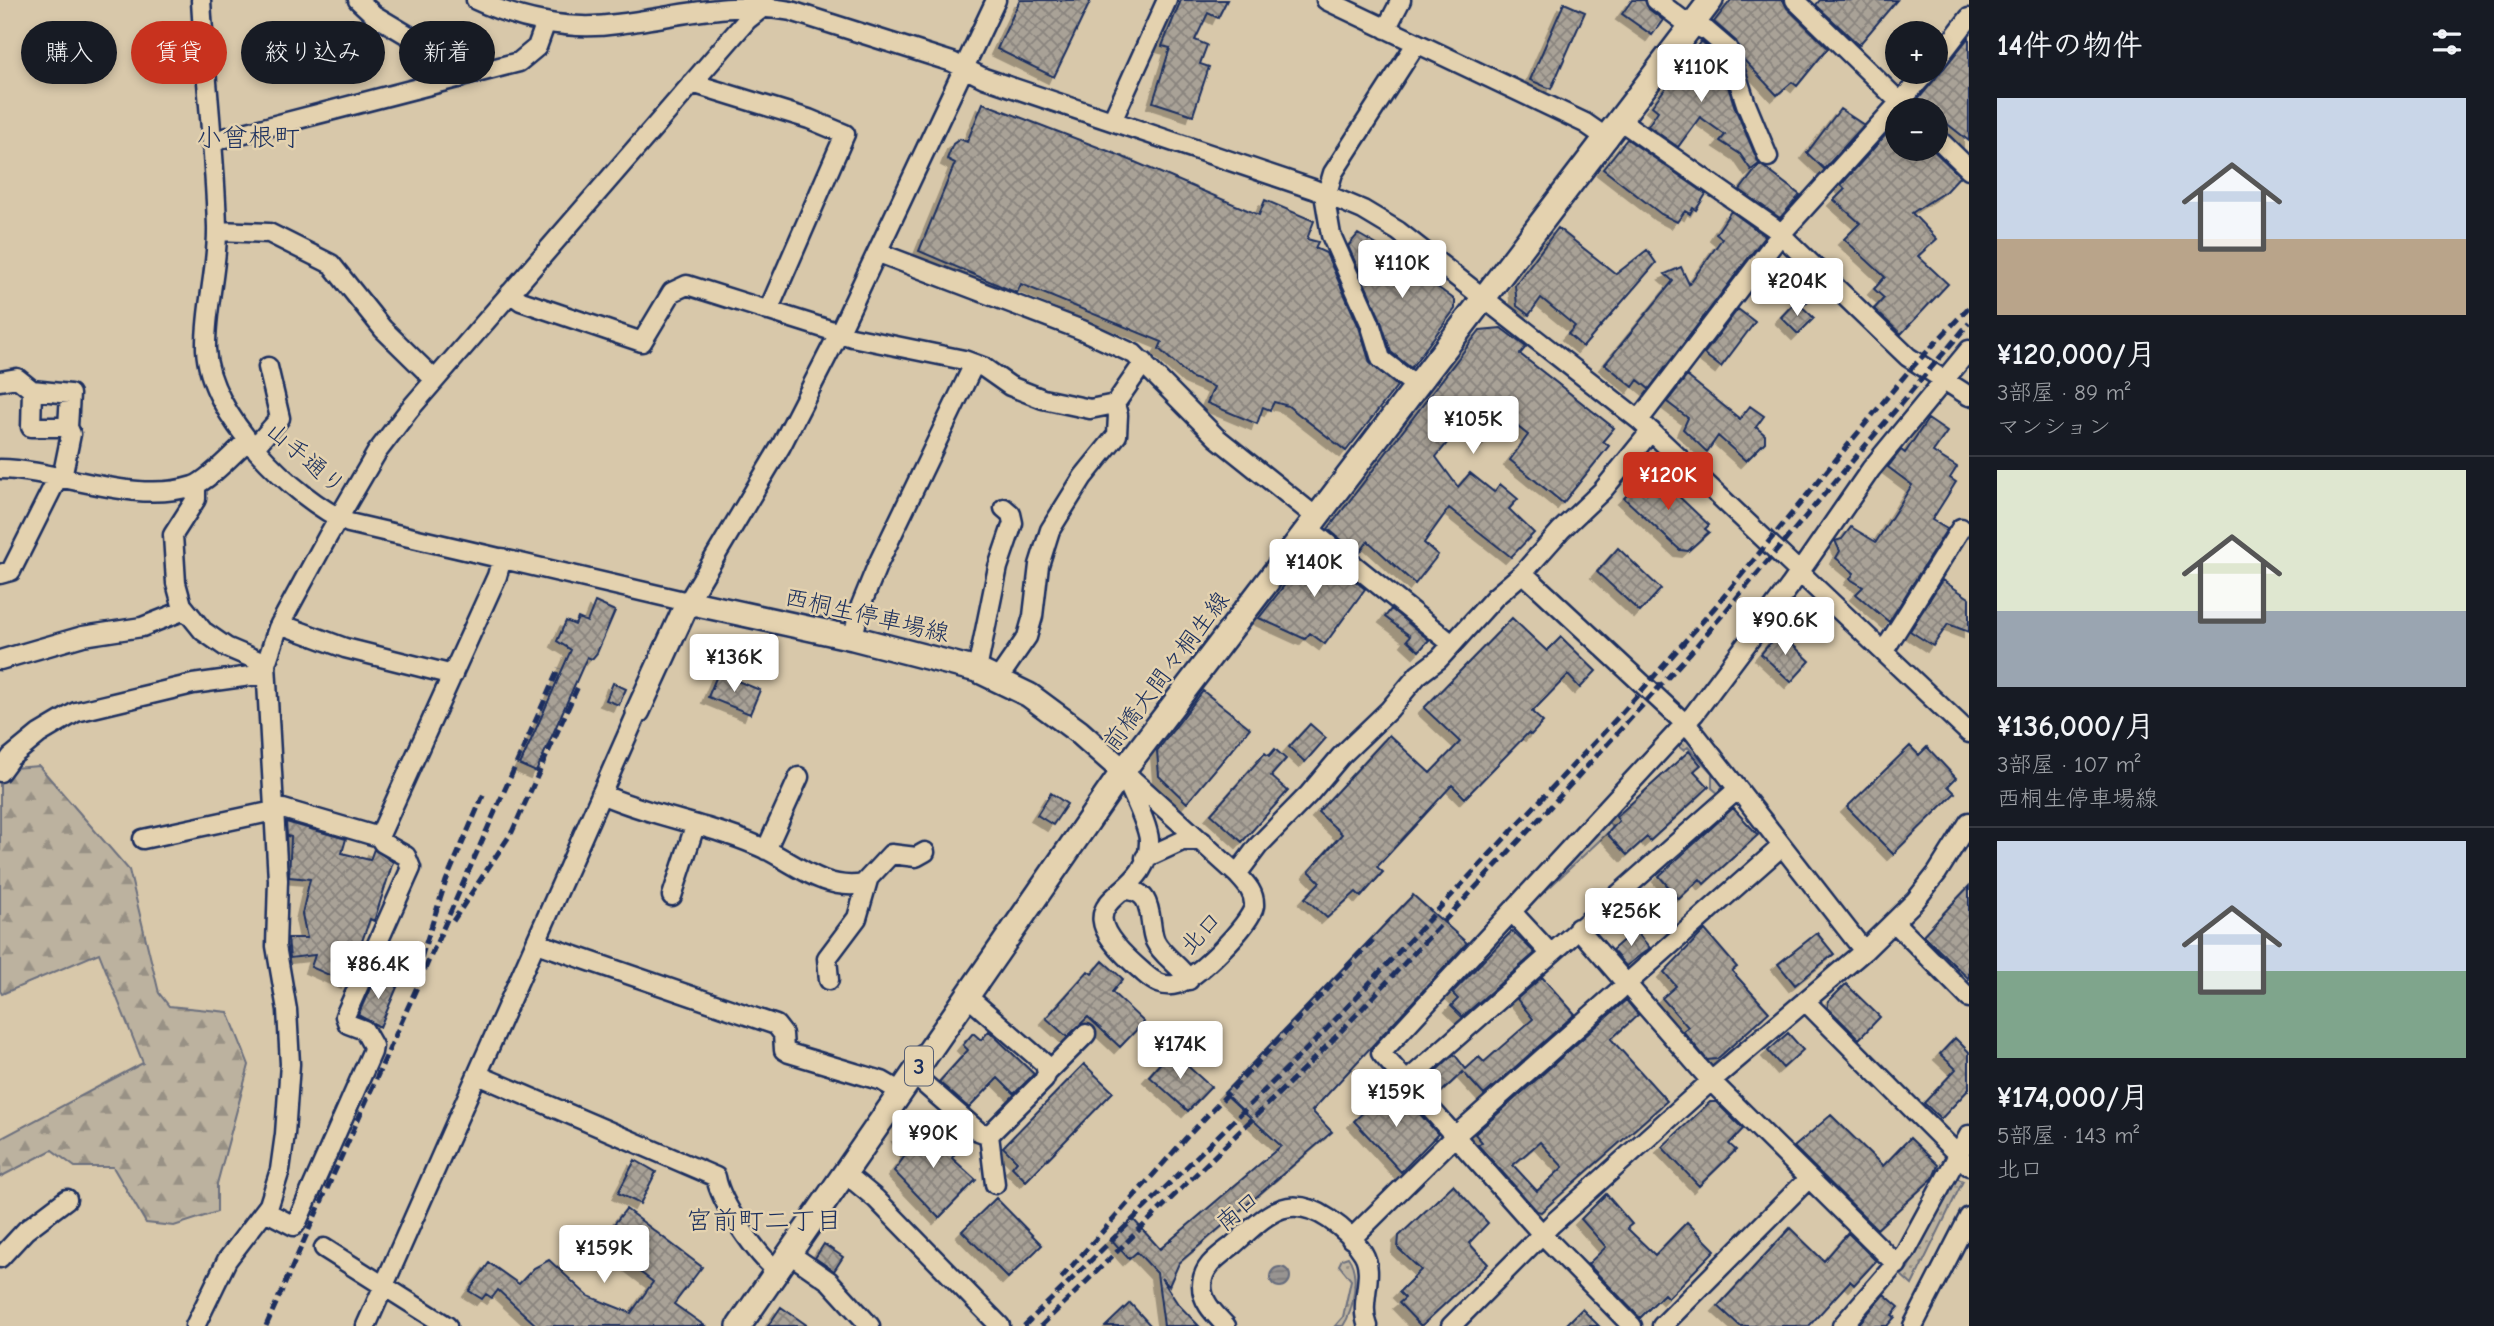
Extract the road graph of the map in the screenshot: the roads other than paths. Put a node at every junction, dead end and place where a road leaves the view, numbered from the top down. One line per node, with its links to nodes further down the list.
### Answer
1 (201, 0): 27 (street, 山手通り)
2 (358, 0): 16 (street)
3 (476, 0): 13 (street)
4 (996, 0): 20 (street)
5 (1167, 0): 24 (street)
6 (1326, 0): 15 (street)
7 (1401, 0): 15 (street)
8 (1656, 0): 14 (street)
9 (1711, 0): 14 (main road, 前橋大間々桐生線 / 3)
10 (1794, 0): 23 (street)
11 (768, 3): 13 (street); 20 (street); 21 (street)
12 (1969, 18): 18 (street)
13 (546, 22): 19 (street)
14 (1693, 24): 26 (main road, 前橋大間々桐生線 / 3); 29 (street)
15 (1386, 29): 17 (street)
16 (399, 30)
17 (1416, 44): 26 (street); 31 (street)
18 (1948, 45)
19 (495, 67)
20 (965, 69): 24 (street); 34 (street)
21 (692, 83): 35 (street); 37 (street)
22 (436, 84): 27 (street)
23 (1895, 98)
24 (1112, 121): 31 (street)
25 (1885, 127): 33 (street)
26 (1614, 130): 33 (street); 36 (main road, 前橋大間々桐生線 / 3)
27 (211, 145): 32 (street, 山手通り)
28 (1948, 149): 30 (street)
29 (1768, 157)
30 (1969, 169)
31 (1326, 194): 36 (street); 46 (street)
32 (217, 231): 43 (street); 52 (street, 山手通り)
33 (1781, 234): 44 (street); 50 (street)
34 (878, 253): 38 (street); 40 (street)
35 (510, 293): 37 (street); 43 (street)
36 (1485, 297): 46 (main road, 前橋大間々桐生線 / 3); 50 (street)
37 (768, 311): 38 (street)
38 (839, 333): 41 (street); 64 (street)
39 (1969, 350): 44 (street)
40 (1144, 362): 49 (street); 58 (street)
41 (974, 363): 49 (street); 67 (street)
42 (268, 367): 52 (street)
43 (434, 379): 57 (street)
44 (1943, 380): 48 (street); 61 (street)
45 (0, 381): 47 (street)
46 (1417, 387): 58 (main road, 前橋大間々桐生線 / 3)
47 (32, 390): 51 (street); 51 (street)
48 (1969, 396)
49 (1115, 404): 73 (street)
50 (1645, 426): 61 (street); 62 (street)
51 (68, 427): 54 (street)
52 (250, 444): 55 (street); 57 (street, 山手通り)
53 (0, 469): 54 (street)
54 (60, 477): 55 (street); 63 (street)
55 (196, 486): 65 (street)
56 (1004, 508): 73 (street)
57 (339, 519): 60 (street, 山手通り); 66 (street)
58 (1312, 523): 68 (street); 78 (main road, 前橋大間々桐生線 / 3)
59 (1961, 528): 69 (street)
60 (502, 558): 64 (street, 山手通り); 72 (street)
61 (1800, 572): 69 (street); 75 (street)
62 (1523, 573): 68 (street); 75 (street)
63 (0, 574)
64 (688, 602): 67 (main road, 西桐生停車場線); 74 (main road)
65 (185, 610): 70 (street); 71 (street)
66 (280, 624): 71 (street); 72 (street)
67 (853, 638): 73 (main road, 西桐生停車場線)
68 (1452, 644): 93 (street)
69 (1884, 651): 76 (street)
70 (0, 660)
71 (265, 669): 77 (street); 83 (street)
72 (453, 674): 86 (street)
73 (988, 674): 78 (main road, 西桐生停車場線)
74 (638, 711): 82 (street)
75 (1684, 724): 81 (street); 97 (street)
76 (1969, 733)
77 (5, 753): 79 (street)
78 (1123, 771): 88 (street, 北口 / 北口); 92 (street); 106 (main road, 前橋大間々桐生線 / 3)
79 (0, 772)
80 (799, 777): 90 (street)
81 (1738, 789): 89 (street); 99 (street)
82 (601, 794): 85 (street); 100 (street)
83 (275, 811): 86 (street); 87 (street); 123 (street)
84 (1969, 822): 98 (street)
85 (695, 826): 90 (street); 96 (street)
86 (379, 837): 123 (street)
87 (143, 839)
88 (1202, 841): 92 (street); 93 (street, 北口 / 北口)
89 (1782, 846): 101 (street); 105 (street)
90 (766, 850): 94 (street)
91 (925, 852): 94 (street)
92 (1145, 858): 95 (street, 北口 / 北口)
93 (1237, 874): 104 (street, 北口 / 北口)
94 (868, 880): 103 (street)
95 (1122, 890): 104 (street); 104 (street, 北口 / 北口)
96 (672, 896)
97 (1512, 912): 102 (street); 112 (street)
98 (1894, 922): 101 (street); 107 (street)
99 (1578, 928): 102 (street); 105 (street)
100 (537, 943): 111 (street); 114 (street)
101 (1864, 951): 108 (street)
102 (1550, 954): 112 (street)
103 (829, 980)
104 (1189, 980)
105 (1626, 985): 113 (street); 117 (street)
106 (967, 996): 110 (street); 114 (main road, 前橋大間々桐生線 / 3)
107 (1969, 998)
108 (1805, 1000): 113 (street); 118 (street)
109 (1086, 1034): 110 (street)
110 (1047, 1073): 115 (street)
111 (478, 1075): 129 (street); 131 (street)
112 (1407, 1081): 117 (street)
113 (1711, 1081): 120 (street); 125 (street)
114 (907, 1083): 115 (street); 119 (main road, 前橋大間々桐生線 / 3)
115 (989, 1135): 121 (street)
116 (1969, 1135): 118 (street)
117 (1455, 1136): 125 (street); 126 (street)
118 (1964, 1161): 130 (street)
119 (846, 1174): 129 (main road, 前橋大間々桐生線 / 3); 138 (street)
120 (1808, 1179): 130 (street); 143 (street)
121 (995, 1184)
122 (67, 1199): 128 (street)
123 (265, 1211): 133 (street)
124 (1969, 1217): 145 (street)
125 (1542, 1234): 141 (street); 142 (street)
126 (1351, 1239): 132 (street, 南口 / 南口); 139 (street, 南口 / 南口)
127 (324, 1248): 131 (street)
128 (0, 1258)
129 (784, 1262): 136 (main road, 前橋大間々桐生線 / 3); 137 (street)
130 (1898, 1265): 144 (street)
131 (384, 1285): 134 (street); 135 (street)
132 (1366, 1318): 140 (street)
133 (195, 1326)
134 (366, 1326)
135 (447, 1326)
136 (739, 1326)
137 (870, 1326)
138 (1000, 1326)
139 (1226, 1326)
140 (1350, 1326)
141 (1451, 1326)
142 (1632, 1326)
143 (1662, 1326)
144 (1842, 1326)
145 (1913, 1326)

